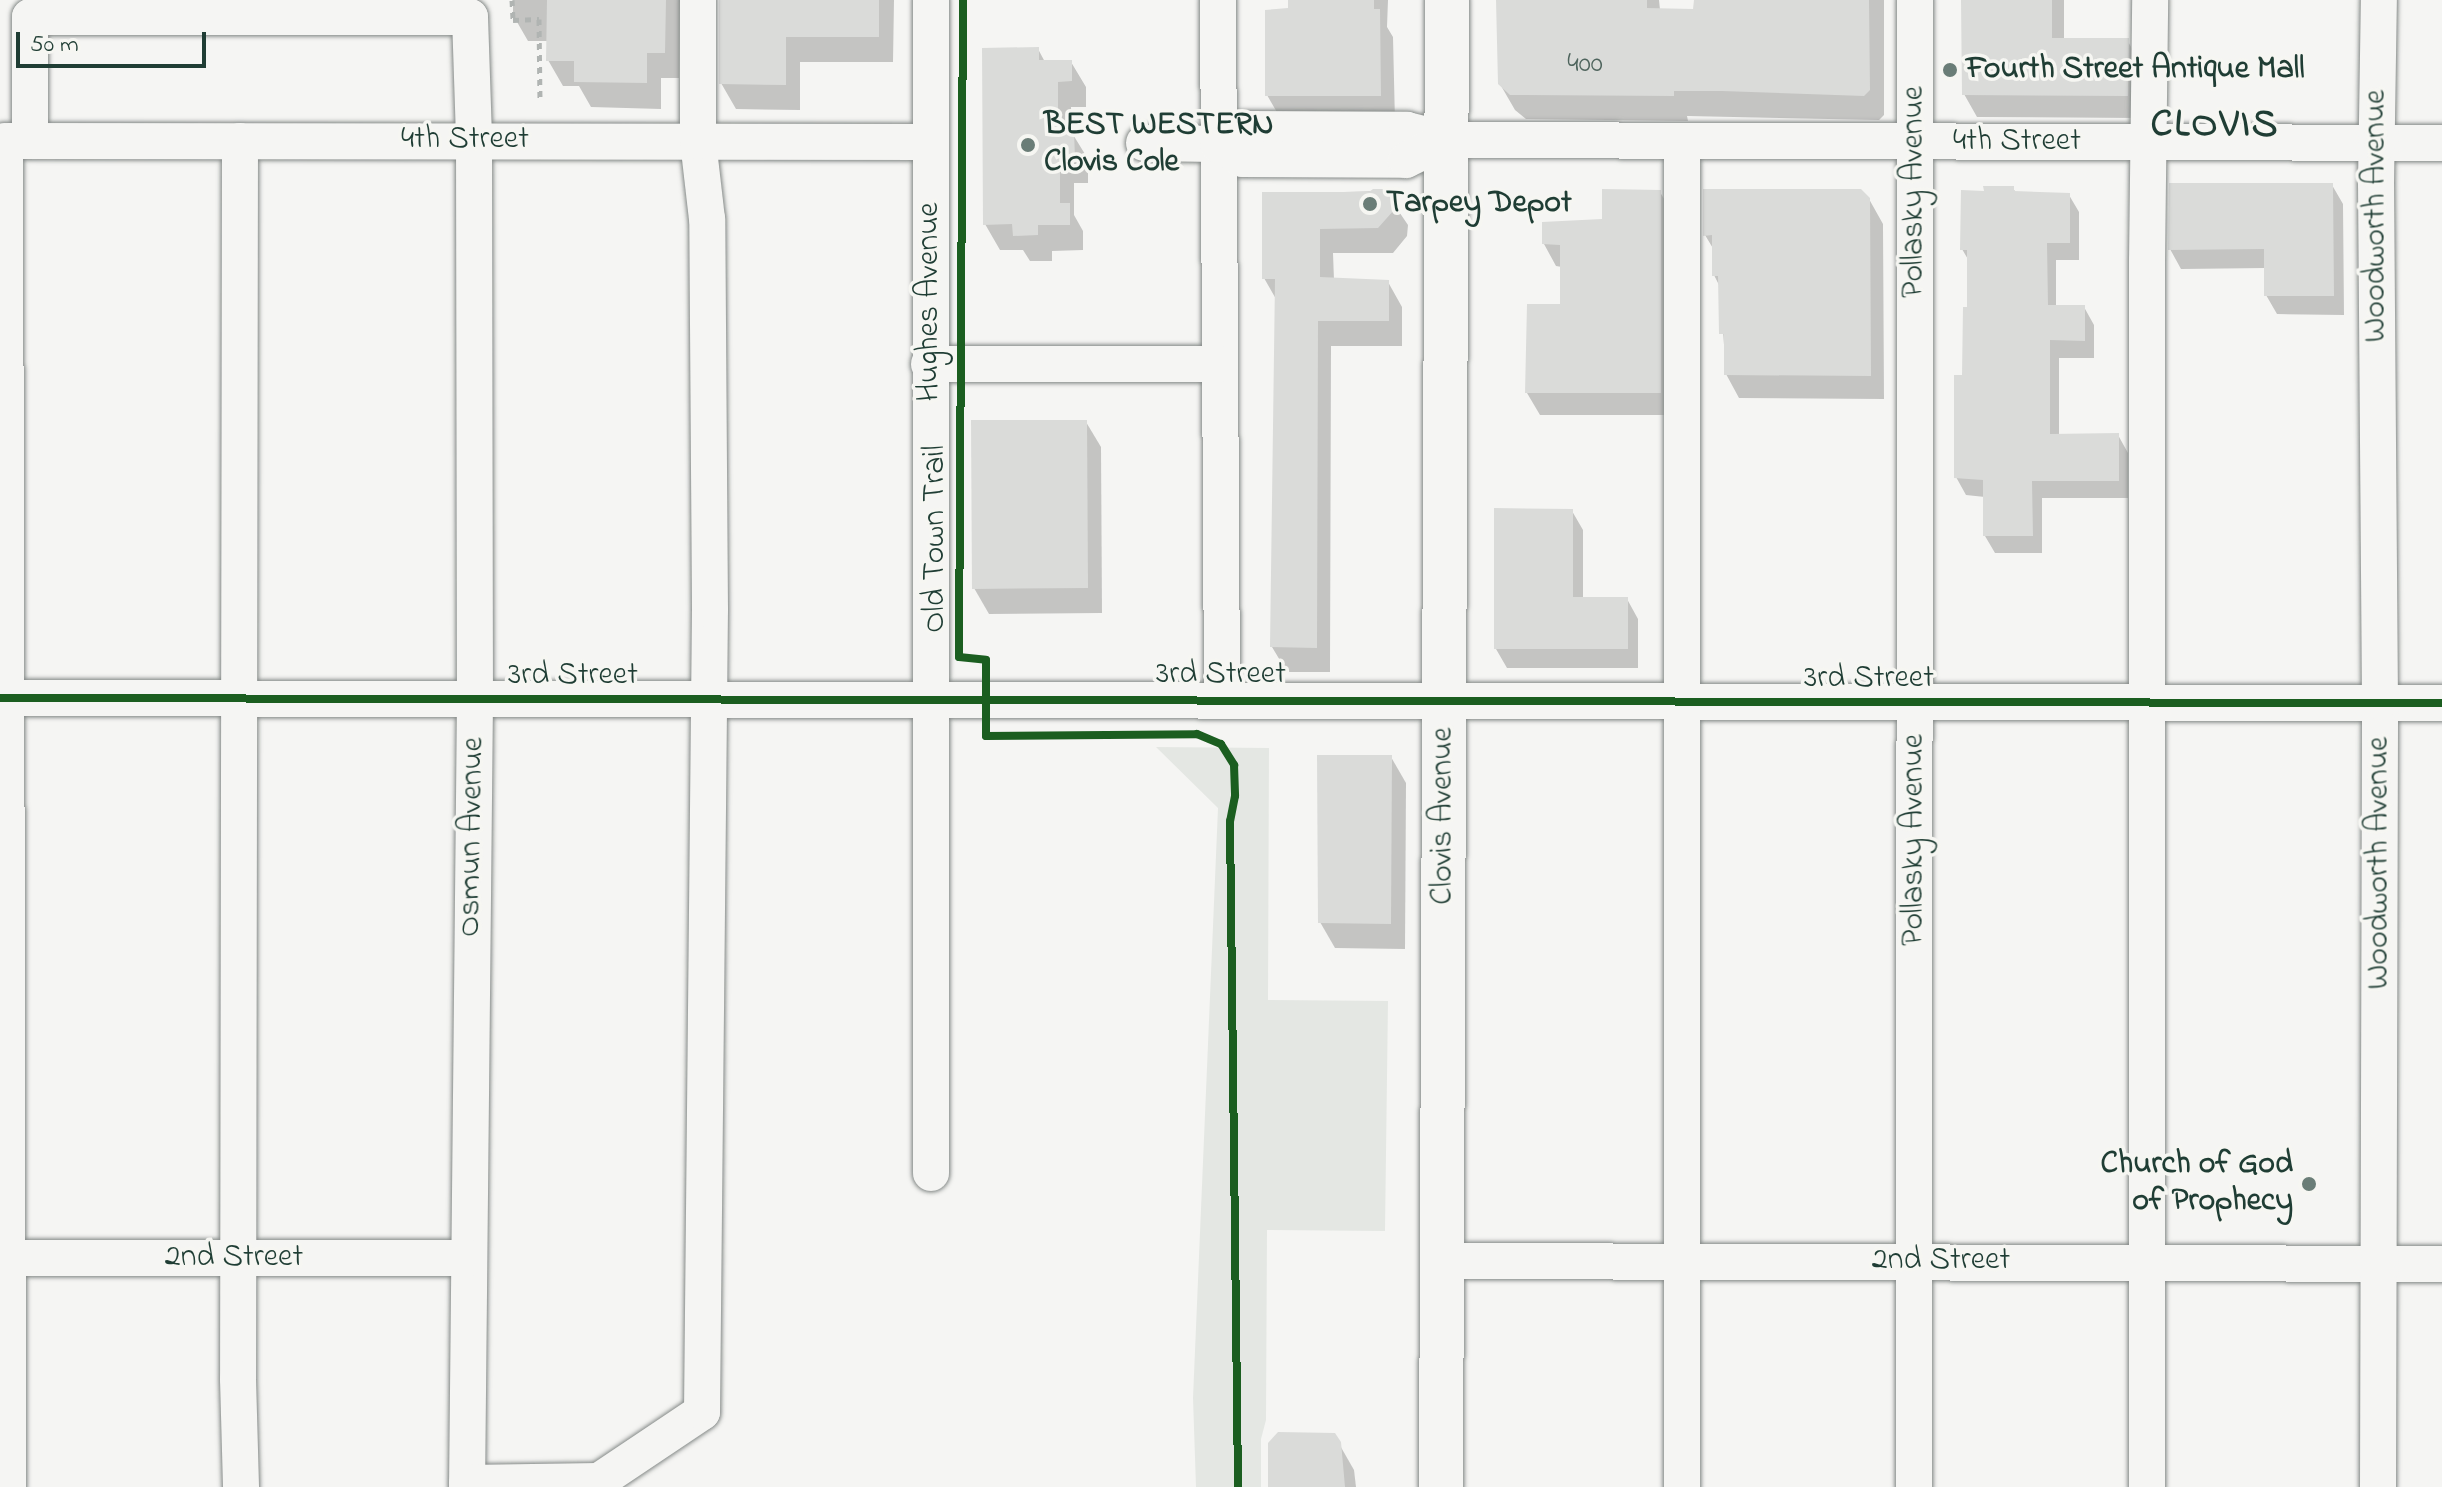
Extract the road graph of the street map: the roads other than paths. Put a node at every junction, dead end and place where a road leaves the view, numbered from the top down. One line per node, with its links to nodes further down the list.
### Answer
1 (698, 0): 13 (street)
2 (931, 0): 15 (street, Hughes Avenue)
3 (1218, 0): 21 (street)
4 (1447, 0): 10 (main road, Clovis Avenue)
5 (1915, 0): 16 (street, Pollasky Avenue)
6 (2150, 0): 17 (street)
7 (2379, 0): 19 (street, Woodworth Avenue)
8 (42, 9): 9 (street, Osmun Avenue); 11 (street)
9 (474, 140): 12 (street, 4th Street); 13 (street, 4th Street); 27 (street, Osmun Avenue)
10 (1447, 140): 14 (street, 4th Street); 21 (street); 26 (main road, Clovis Avenue)
11 (12, 141): 12 (street, 4th Street); 24 (street)
12 (240, 141): 25 (street)
13 (698, 141): 15 (street, 4th Street); 28 (street)
14 (1682, 141): 16 (street, 4th Street); 31 (street)
15 (931, 142): 22 (street, Hughes Avenue)
16 (1915, 142): 17 (street, 4th Street); 33 (street, Pollasky Avenue)
17 (2149, 142): 19 (street, 4th Street); 34 (street)
18 (1144, 143): 21 (street)
19 (2377, 143): 20 (street, 4th Street); 32 (street, Woodworth Avenue)
20 (2442, 143)
21 (1218, 144): 23 (street)
22 (929, 364): 23 (street); 29 (street, Hughes Avenue)
23 (1219, 364): 30 (street)
24 (3, 698): 25 (street, 3rd Street); 37 (street)
25 (240, 698): 27 (street, 3rd Street); 38 (street)
26 (1445, 699): 30 (street, 3rd Street); 31 (street, 3rd Street); 41 (main road, Clovis Avenue)
27 (475, 700): 28 (street, 3rd Street); 39 (street, Osmun Avenue)
28 (707, 700): 29 (street, 3rd Street); 46 (street)
29 (930, 700): 30 (street, 3rd Street); 36 (street, Hughes Avenue)
30 (1222, 700)
31 (1681, 701): 33 (street, 3rd Street); 40 (street)
32 (2380, 702): 34 (street, 3rd Street); 35 (street, 3rd Street); 44 (street, Woodworth Avenue)
33 (1915, 703): 34 (street, 3rd Street); 42 (street, Pollasky Avenue)
34 (2147, 703): 43 (street)
35 (2442, 703)
36 (931, 1173)
37 (3, 1258): 38 (street, 2nd Street); 47 (street)
38 (240, 1258): 39 (street, 2nd Street); 48 (street)
39 (469, 1258): 46 (street, Osmun Avenue)
40 (1682, 1260): 41 (street, 2nd Street); 42 (street, 2nd Street); 50 (street)
41 (1441, 1261): 49 (main road, Clovis Avenue)
42 (1916, 1261): 43 (street, 2nd Street); 51 (street, Pollasky Avenue)
43 (2147, 1262): 44 (street, 2nd Street); 52 (street)
44 (2380, 1264): 45 (street, 2nd Street); 53 (street, Woodworth Avenue)
45 (2442, 1264)
46 (467, 1485)
47 (8, 1487)
48 (241, 1487)
49 (1441, 1487)
50 (1682, 1487)
51 (1914, 1487)
52 (2147, 1487)
53 (2378, 1487)

